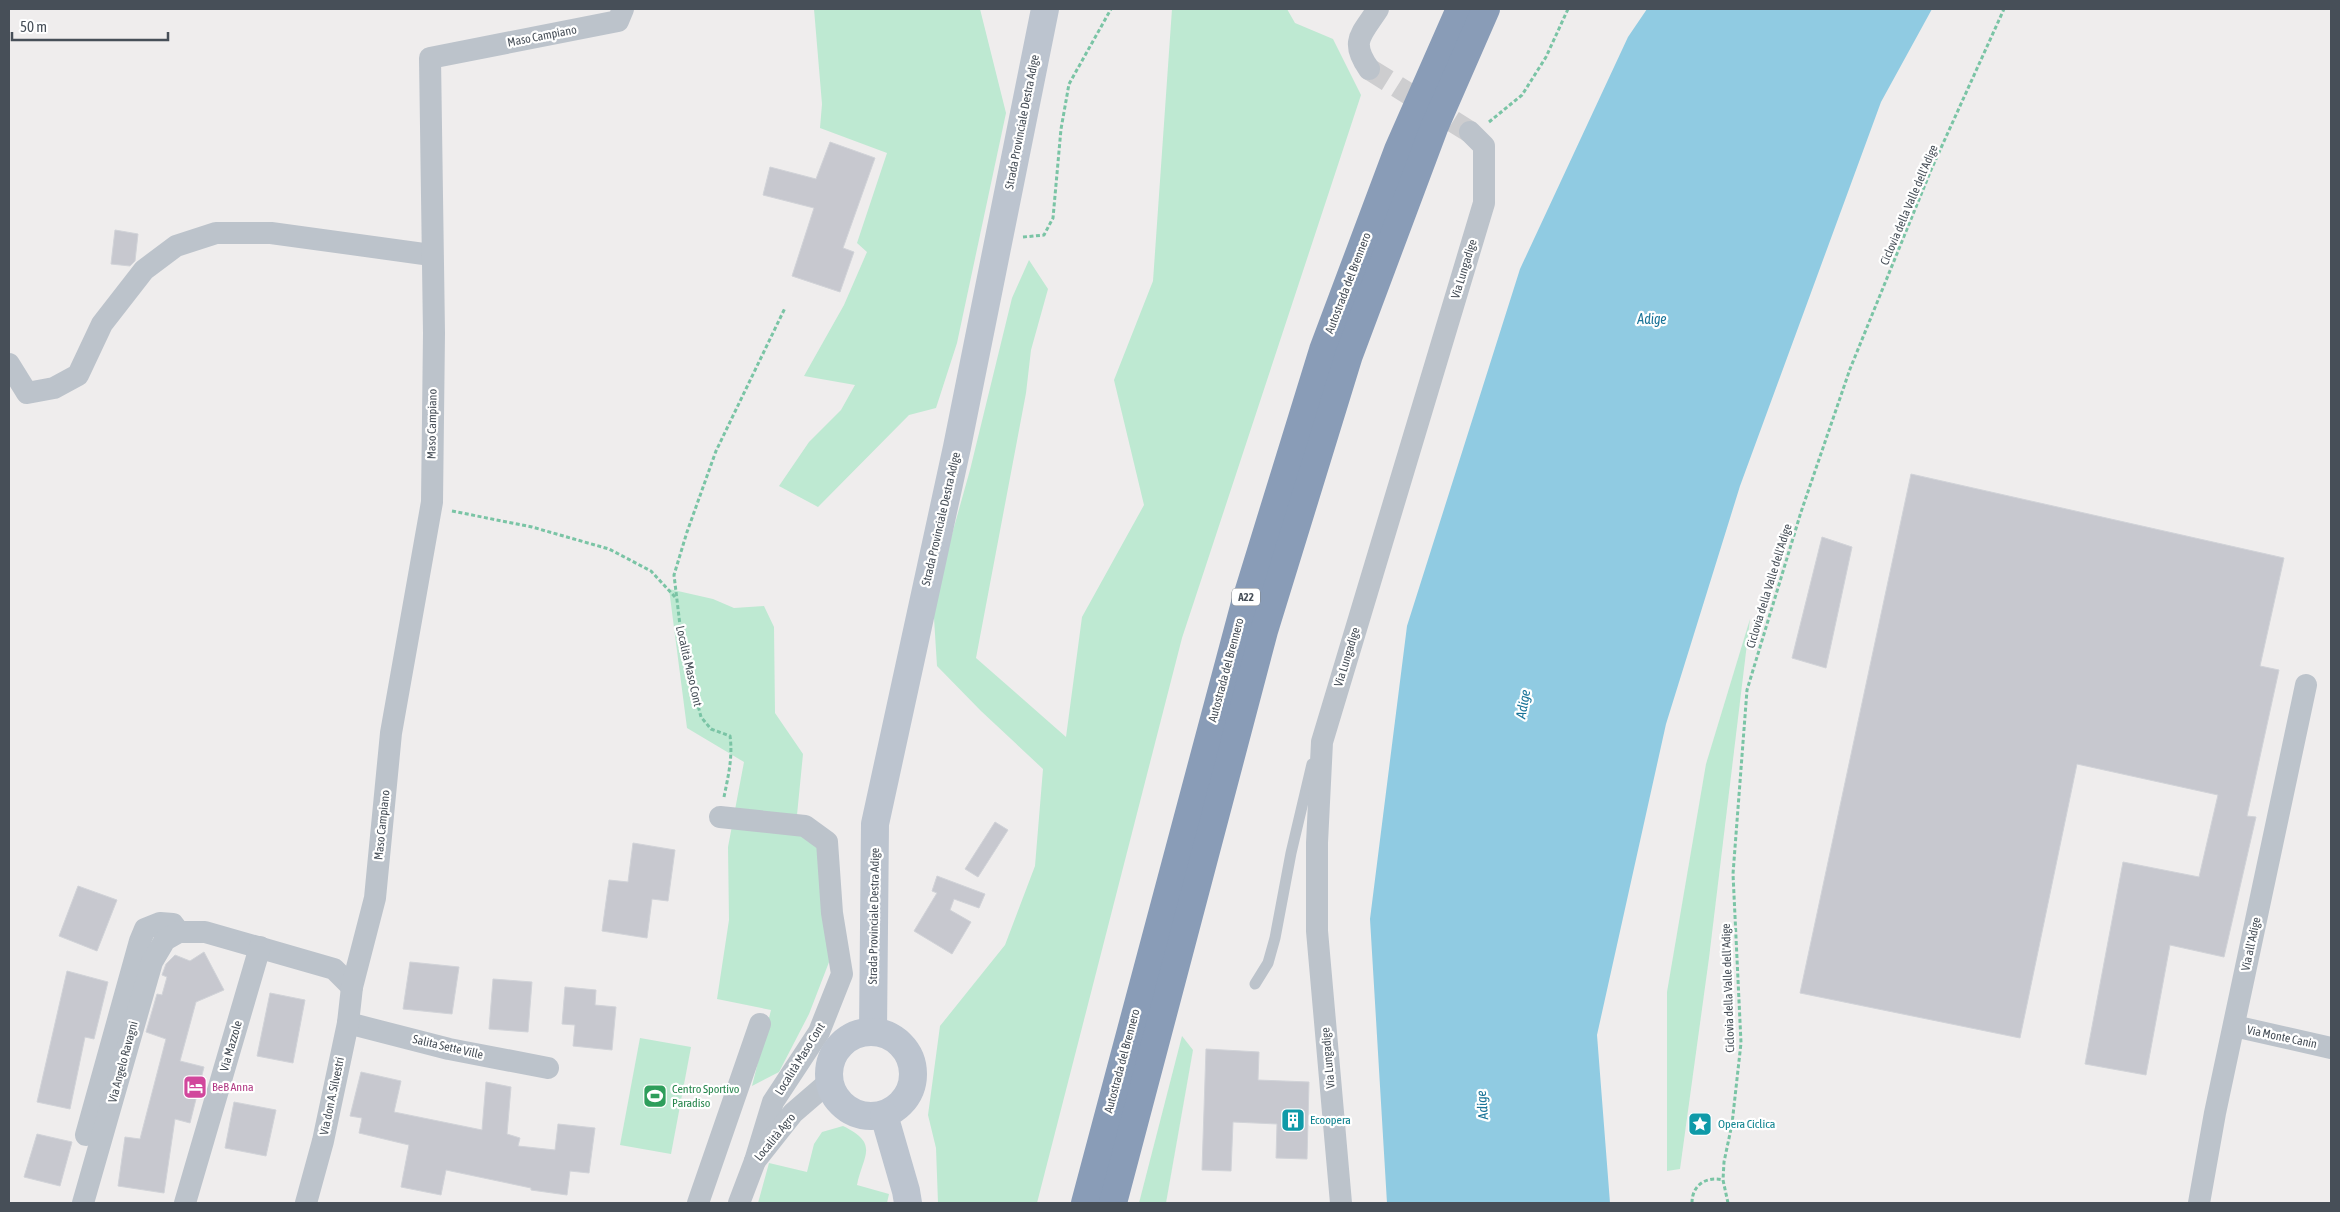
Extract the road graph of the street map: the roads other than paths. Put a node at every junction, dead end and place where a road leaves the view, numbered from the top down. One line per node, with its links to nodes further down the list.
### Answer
1 (623, 9): 8 (street, Maso Campiano)
2 (1045, 9): 20 (main road, Strada Provinciale Destra Adige)
3 (1378, 9): 6 (street)
4 (1460, 9): 33 (highway, Autostrada del Brennero / A22)
5 (1486, 9): 34 (highway, A22)
6 (1369, 69)
7 (1477, 139): 11 (street, Via Lungadige)
8 (431, 255): 9 (street); 16 (street, Maso Campiano)
9 (9, 364)
10 (2306, 685): 19 (street, Via all'Adige)
11 (1322, 742): 15 (lane); 35 (street, Via Lungadige)
12 (720, 816): 26 (street, Località Maso Cont)
13 (180, 932): 14 (street, Via Angelo Ravagni); 25 (street, Via Angelo Ravagni); 27 (street, Via Angelo Ravagni)
14 (260, 947): 16 (street, Via Angelo Ravagni); 28 (street, Via Mazzole)
15 (1255, 984)
16 (352, 987): 17 (street, Via don A. Silvestri)
17 (348, 1023): 22 (street, Salita Sette Ville); 29 (street, Via don A. Silvestri)
18 (760, 1024): 30 (street)
19 (2234, 1026): 21 (street, Via Monte Canin); 36 (street, Via all'Adige)
20 (872, 1032): 23 (main road); 24 (main road)
21 (2331, 1048)
22 (548, 1068)
23 (829, 1082): 24 (main road); 26 (street, Località Agro)
24 (884, 1115): 32 (main road)
25 (86, 1135)
26 (755, 1161): 31 (street, Località Agro)
27 (83, 1203)
28 (185, 1203)
29 (306, 1203)
30 (698, 1203)
31 (739, 1203)
32 (908, 1203)
33 (1085, 1203)
34 (1113, 1203)
35 (1341, 1203)
36 (2199, 1203)

